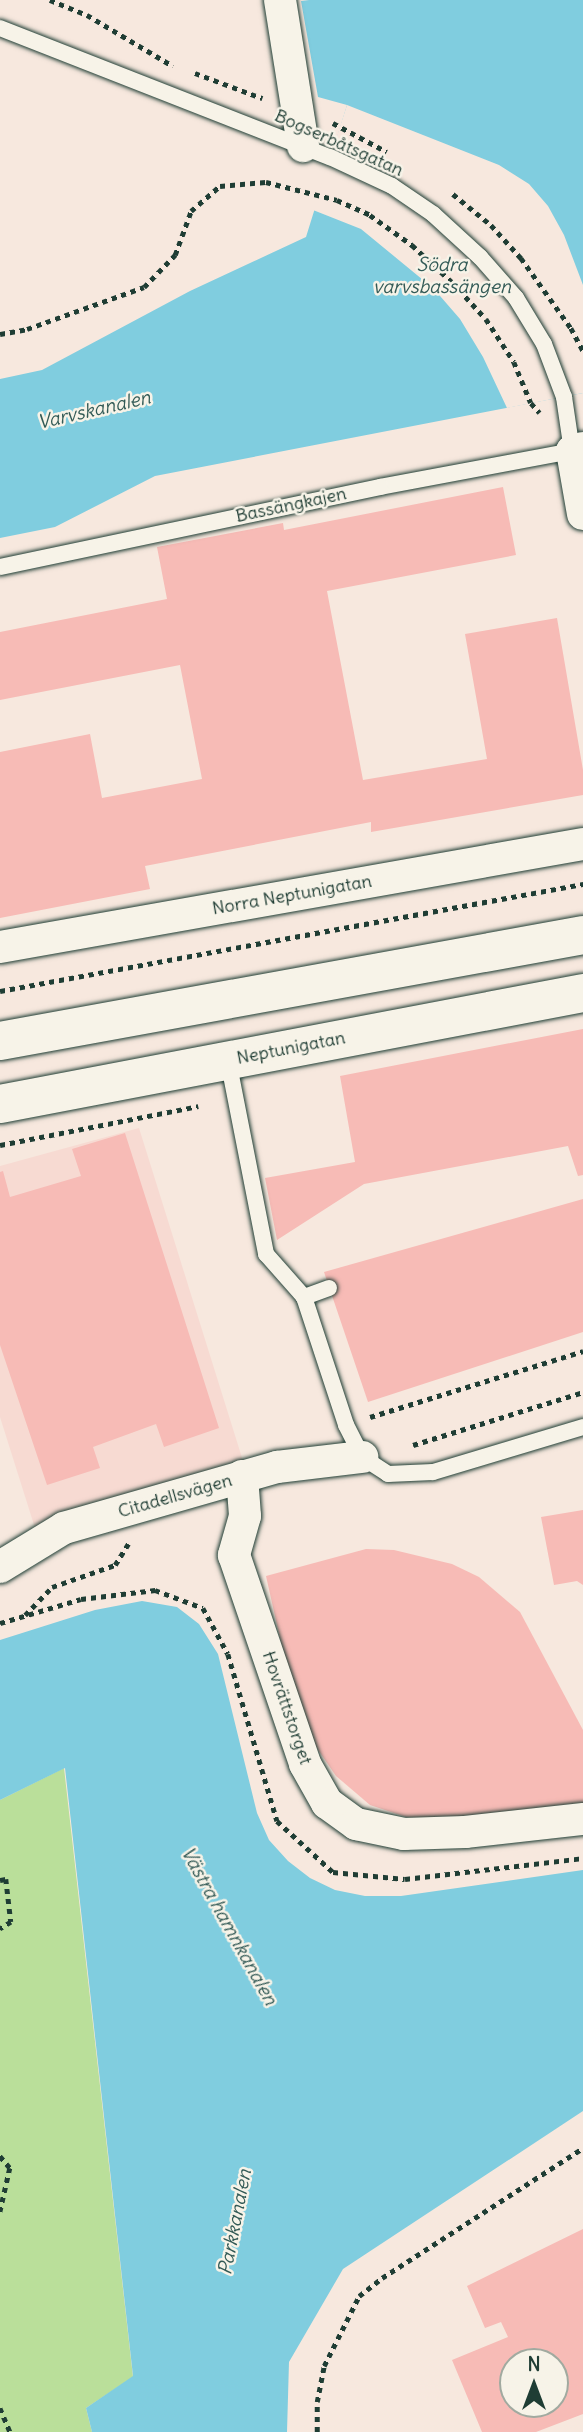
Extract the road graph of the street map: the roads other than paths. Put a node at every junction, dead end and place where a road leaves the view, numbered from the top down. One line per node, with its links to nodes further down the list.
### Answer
1 (280, 0): 3 (street)
2 (0, 28): 3 (lane, Bogserbåtsgatan)
3 (317, 152): 4 (lane, Bogserbåtsgatan)
4 (578, 449): 5 (street); 6 (lane, Bassängkajen)
5 (583, 514)
6 (0, 567)
7 (583, 844): 9 (street, Norra Neptunigatan)
8 (583, 935): 11 (street)
9 (0, 947)
10 (583, 993): 12 (street, Neptunigatan)
11 (0, 1041)
12 (228, 1060): 13 (street, Neptunigatan); 15 (lane)
13 (0, 1104)
14 (329, 1288): 15 (lane)
15 (304, 1297): 17 (lane)
16 (583, 1427): 17 (lane)
17 (362, 1457): 18 (street, Citadellsvägen)
18 (242, 1476): 19 (street, Citadellsvägen); 20 (street, Hovrättstorget)
19 (0, 1567)
20 (583, 1818)

